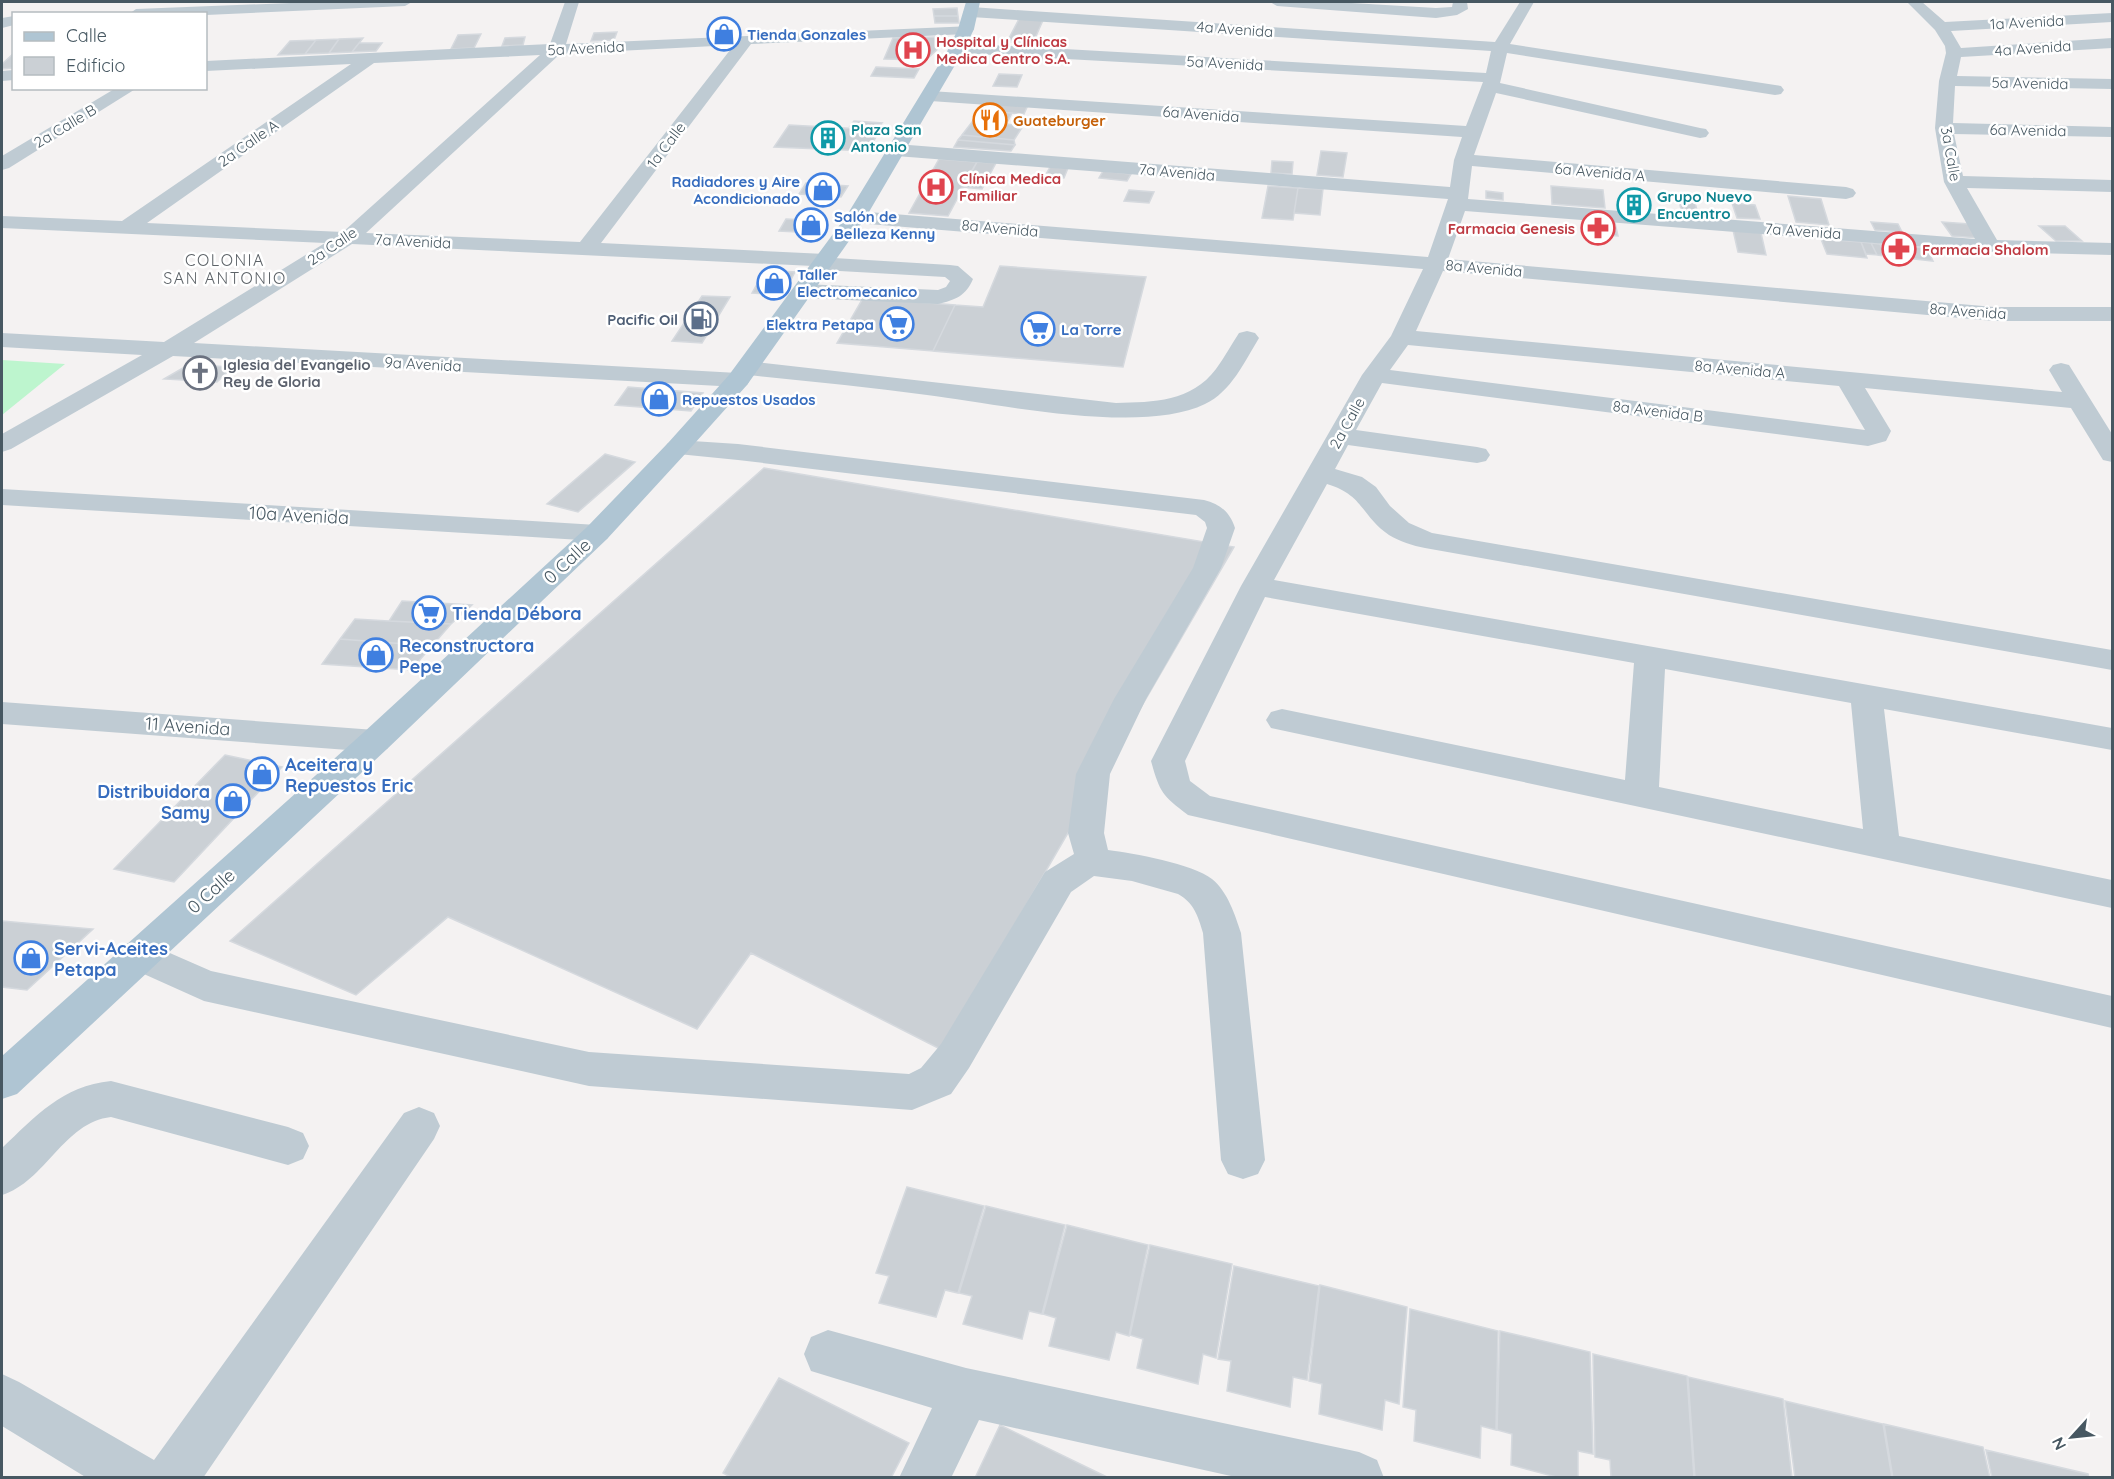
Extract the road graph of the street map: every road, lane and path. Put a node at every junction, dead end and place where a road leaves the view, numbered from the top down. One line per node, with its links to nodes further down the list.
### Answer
1 (405, 2): 11 (street)
2 (572, 2): 18 (street, 2a Calle)
3 (1065, 2): 8 (street)
4 (1277, 2): 10 (street, 4a Avenida)
5 (1527, 2): 17 (street, 2a Calle)
6 (1914, 2): 14 (street)
7 (2108, 2): 9 (street)
8 (1015, 3): 13 (street)
9 (2112, 4)
10 (1456, 7)
11 (181, 12)
12 (2112, 17): 14 (street, 1a Avenida)
13 (968, 19): 15 (street, 5a Avenida); 17 (street, 4a Avenida); 23 (street, 5a Avenida); 27 (main road, 0 Calle)
14 (1941, 27): 19 (street)
15 (746, 40): 18 (street, 5a Avenida); 44 (street, 1a Calle)
16 (2112, 43): 19 (street, 4a Avenida)
17 (1500, 47): 23 (street, 2a Calle); 26 (street, 4a Avenida)
18 (556, 49): 20 (street, 5a Avenida); 42 (street, 2a Calle)
19 (1954, 53): 22 (street, 3a Calle)
20 (370, 58): 21 (street, 5a Avenida); 41 (street, 2a Calle A)
21 (207, 66)
22 (1947, 81): 24 (street, 5a Avenida); 28 (street, 3a Calle)
23 (1492, 82): 29 (street, 2a Calle); 31 (street, 5a Avenida)
24 (2112, 84)
25 (126, 90): 34 (street, 2a Calle B)
26 (1775, 90)
27 (930, 96): 29 (street, 6a Avenida); 32 (main road, 0 Calle)
28 (1944, 128): 30 (street, 6a Avenida); 35 (street, 3a Calle)
29 (1472, 132): 33 (street, 2a Calle)
30 (2112, 132)
31 (1700, 133)
32 (896, 150): 38 (street, 7a Avenida); 39 (main road, 0 Calle)
33 (1463, 160): 37 (street, 6a Avenida A); 38 (street, 2a Calle)
34 (2, 164)
35 (1954, 182): 36 (street); 43 (street, 3a Calle)
36 (2112, 186)
37 (1846, 193)
38 (1458, 199): 43 (street, 7a Avenida); 47 (street, 2a Calle)
39 (856, 217): 46 (main road, 0 Calle); 47 (street, 8a Avenida)
40 (2, 222): 41 (street, 7a Avenida)
41 (126, 228): 42 (street, 7a Avenida)
42 (348, 238): 44 (street, 7a Avenida); 53 (street, 2a Calle)
43 (1990, 246): 45 (street, 7a Avenida)
44 (586, 249): 46 (street, 7a Avenida)
45 (2112, 249)
46 (824, 262): 48 (main road, 0 Calle); 48 (street, 7a Avenida)
47 (1436, 264): 49 (street, 8a Avenida); 50 (street, 2a Calle)
48 (803, 291): 55 (main road, 0 Calle)
49 (2112, 314)
50 (1402, 337): 56 (street, 2a Calle); 57 (street, 8a Avenida A)
51 (1248, 338): 55 (street, 9a Avenida)
52 (2, 340): 53 (street, 9a Avenida)
53 (167, 350): 55 (street, 9a Avenida); 60 (street, 2a Calle)
54 (2061, 370): 58 (street)
55 (742, 374): 61 (main road, 0 Calle)
56 (1374, 375): 57 (street, 8a Avenida B); 59 (street, 2a Calle)
57 (1847, 379): 58 (street, 8a Avenida A)
58 (2079, 401): 62 (street)
59 (1340, 436): 63 (street); 64 (street, 2a Calle)
60 (2, 444)
61 (678, 448): 66 (main road, 0 Calle); 77 (street)
62 (2112, 454)
63 (1477, 455)
64 (1319, 473): 67 (street, 2a Calle); 69 (street)
65 (2, 497): 66 (street, 10a Avenida)
66 (597, 533): 74 (main road, 0 Calle)
67 (1256, 586): 68 (street); 80 (street, 2a Calle)
68 (1650, 655): 70 (street); 75 (street)
69 (2112, 660)
70 (1866, 694): 73 (street); 76 (street)
71 (2, 713): 74 (street, 11 Avenida)
72 (1282, 720): 75 (street)
73 (2112, 739)
74 (375, 741): 79 (main road, 0 Calle)
75 (1641, 796): 76 (street)
76 (1882, 846): 78 (street)
77 (1094, 862): 79 (street); 84 (street)
78 (2112, 894)
79 (140, 955): 81 (main road, 0 Calle)
80 (2112, 1012)
81 (10, 1066)
82 (419, 1126): 91 (street)
83 (288, 1146): 85 (street)
84 (1243, 1160)
85 (2, 1175)
86 (828, 1354): 87 (street)
87 (966, 1393): 89 (street); 92 (street)
88 (2, 1399): 90 (street)
89 (1254, 1465): 93 (street)
90 (136, 1478)
91 (172, 1478)
92 (924, 1478)
93 (1359, 1478)

